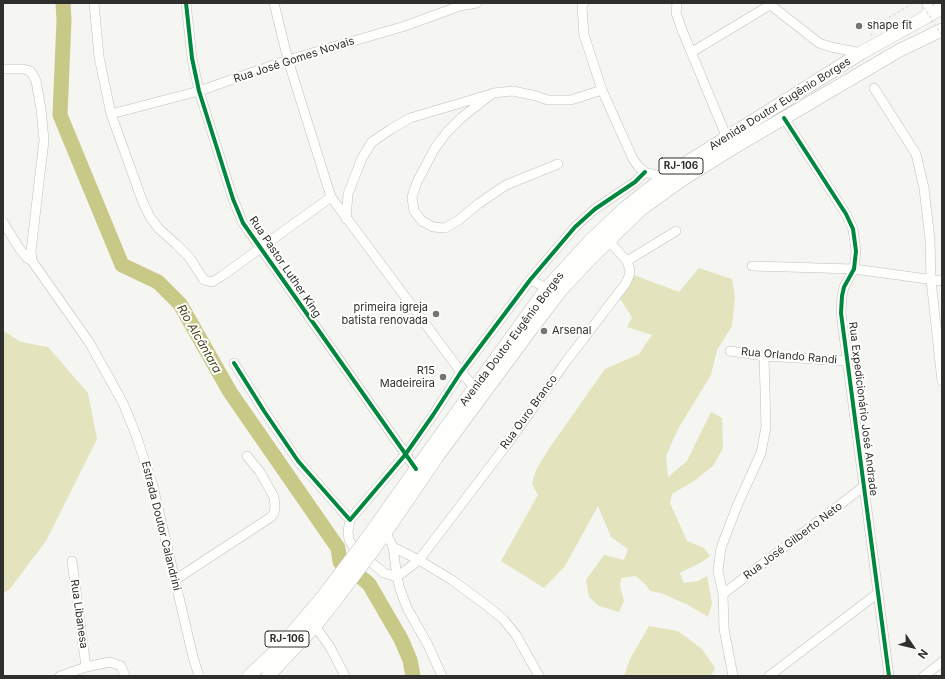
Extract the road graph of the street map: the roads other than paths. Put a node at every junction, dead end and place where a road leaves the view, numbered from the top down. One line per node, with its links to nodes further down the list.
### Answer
1 (94, 3): 21 (street)
2 (186, 3): 19 (street, Rua Pastor Luther King)
3 (274, 3): 15 (street)
4 (477, 3): 9 (street, Rua José Gomes Novais)
5 (584, 3): 18 (street)
6 (677, 3): 13 (street)
7 (928, 3): 11 (street)
8 (769, 4): 13 (street); 14 (street)
9 (459, 5): 15 (street, Rua José Gomes Novais)
10 (942, 8): 11 (highway, Avenida Doutor Eugênio Borges / RJ-106)
11 (926, 17): 14 (highway, Avenida Doutor Eugênio Borges / RJ-106)
12 (942, 30): 22 (highway, Avenida Doutor Eugênio Borges / RJ-106)
13 (692, 52): 23 (street)
14 (861, 53): 23 (highway, Avenida Doutor Eugênio Borges / RJ-106)
15 (288, 60): 19 (street, Rua José Gomes Novais); 27 (street)
16 (3, 69): 33 (street)
17 (874, 88): 38 (street)
18 (602, 90): 20 (street); 25 (street)
19 (199, 91): 21 (street, Rua José Gomes Novais); 32 (street, Rua Pastor Luther King)
20 (493, 93): 24 (street); 28 (street)
21 (111, 114): 32 (street)
22 (784, 118): 31 (highway, Avenida Doutor Eugênio Borges / RJ-106); 36 (street, Rua Expedicionário José Andrade)
23 (727, 138): 26 (highway, Avenida Doutor Eugênio Borges / RJ-106)
24 (558, 164)
25 (646, 172): 26 (street); 37 (street)
26 (664, 177): 40 (highway, Avenida Doutor Eugênio Borges / RJ-106)
27 (330, 197): 28 (street); 32 (street)
28 (346, 219): 45 (street)
29 (3, 222): 33 (street, Estrada Doutor Calandrini)
30 (676, 231): 34 (street)
31 (608, 240): 34 (street); 53 (highway, Avenida Doutor Eugênio Borges / RJ-106)
32 (260, 248): 48 (street, Rua Pastor Luther King)
33 (32, 261): 59 (street, Estrada Doutor Calandrini)
34 (627, 261): 56 (street, Rua Ouro Branco)
35 (752, 266): 36 (street)
36 (854, 269): 38 (street); 43 (street, Rua Expedicionário José Andrade)
37 (530, 280): 40 (street); 45 (street)
38 (930, 280): 39 (street); 46 (street)
39 (942, 281)
40 (548, 288): 47 (highway, Avenida Doutor Eugênio Borges / RJ-106)
41 (730, 351): 42 (street, Rua Orlando Randi)
42 (764, 356): 43 (street, Rua Orlando Randi); 61 (street)
43 (847, 361): 51 (street, Rua Expedicionário José Andrade)
44 (234, 362): 52 (street)
45 (461, 372): 47 (street); 48 (street)
46 (942, 381)
47 (475, 388): 50 (highway, Avenida Doutor Eugênio Borges / RJ-106)
48 (405, 455): 50 (street, Rua Pastor Luther King); 52 (street)
49 (247, 456): 59 (street)
50 (416, 469): 54 (highway, Avenida Doutor Eugênio Borges / RJ-106)
51 (864, 487): 60 (street, Rua Expedicionário José Andrade); 61 (street, Rua José Gilberto Neto)
52 (350, 520): 58 (street)
53 (386, 533): 54 (highway, Avenida Doutor Eugênio Borges / RJ-106); 55 (street)
54 (370, 545): 62 (highway, Avenida Doutor Eugênio Borges / RJ-106, bridge)
55 (393, 547): 56 (street); 58 (street)
56 (419, 560): 58 (street, Rua Ouro Branco); 73 (street)
57 (72, 561): 65 (street, Rua Libanesa)
58 (397, 578): 72 (street)
59 (174, 580): 68 (street, Estrada Doutor Calandrini)
60 (878, 593): 75 (street); 76 (street, Rua Expedicionário José Andrade)
61 (723, 594): 74 (street)
62 (326, 603): 63 (highway, Avenida Doutor Eugênio Borges / RJ-106); 69 (highway, Avenida Doutor Eugênio Borges / RJ-106)
63 (315, 626): 70 (highway, Avenida Doutor Eugênio Borges / RJ-106); 71 (street)
64 (942, 662): 77 (street)
65 (86, 667): 66 (street); 67 (street)
66 (60, 676)
67 (125, 676)
68 (199, 676)
69 (249, 676)
70 (268, 676)
71 (345, 676)
72 (442, 676)
73 (539, 676)
74 (733, 676)
75 (769, 676)
76 (889, 676)
77 (924, 676)

